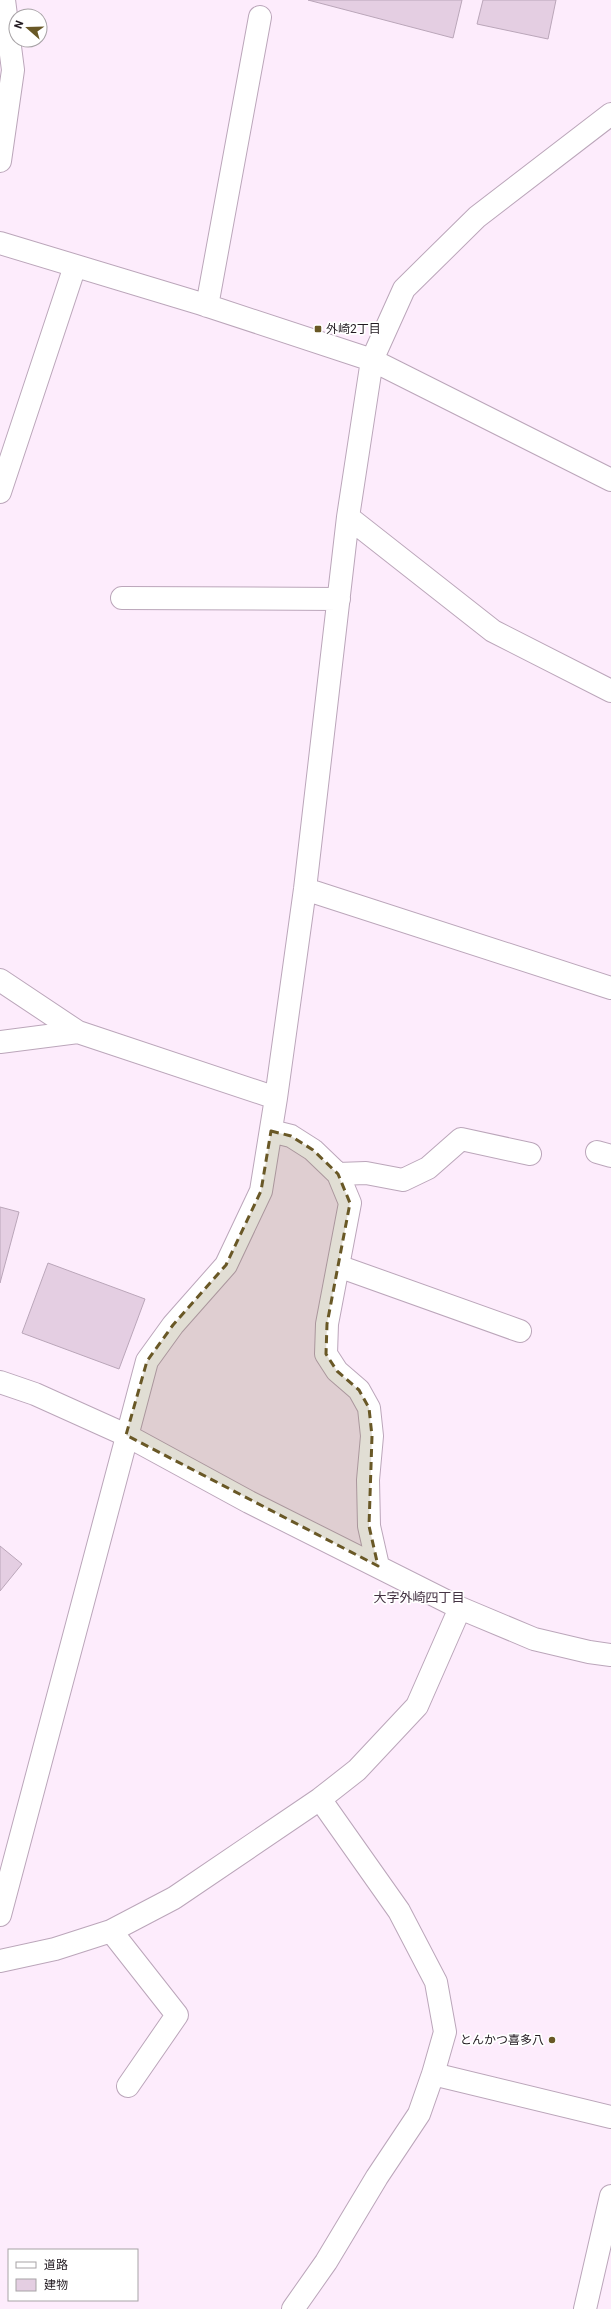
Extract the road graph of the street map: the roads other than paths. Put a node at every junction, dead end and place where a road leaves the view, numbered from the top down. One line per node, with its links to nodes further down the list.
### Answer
1 (4, 0): 4 (street)
2 (260, 17): 7 (street)
3 (611, 114): 8 (street)
4 (0, 161)
5 (0, 243): 6 (street)
6 (75, 266): 7 (street); 10 (street)
7 (207, 306): 8 (street)
8 (372, 360): 9 (street); 11 (street)
9 (611, 480)
10 (0, 492)
11 (348, 517): 13 (street); 14 (street)
12 (122, 598): 13 (street)
13 (339, 599): 15 (street)
14 (611, 691)
15 (305, 889): 17 (street); 20 (street)
16 (0, 980): 18 (street)
17 (611, 988)
18 (78, 1032): 19 (street); 20 (street)
19 (0, 1042)
20 (276, 1098): 21 (street)
21 (271, 1131): 23 (street); 27 (street)
22 (530, 1154): 23 (street)
23 (338, 1174): 24 (street)
24 (338, 1266): 25 (street); 28 (street)
25 (520, 1331)
26 (0, 1382): 27 (street)
27 (126, 1436): 28 (street); 32 (street)
28 (378, 1566): 29 (street)
29 (460, 1608): 30 (street); 31 (street)
30 (611, 1654)
31 (320, 1799): 33 (street); 35 (street)
32 (0, 1915)
33 (111, 1931): 34 (street); 36 (street)
34 (0, 1961)
35 (433, 2074): 37 (street); 39 (street)
36 (128, 2086)
37 (611, 2117)
38 (611, 2196): 40 (street)
39 (293, 2309)
40 (585, 2309)

